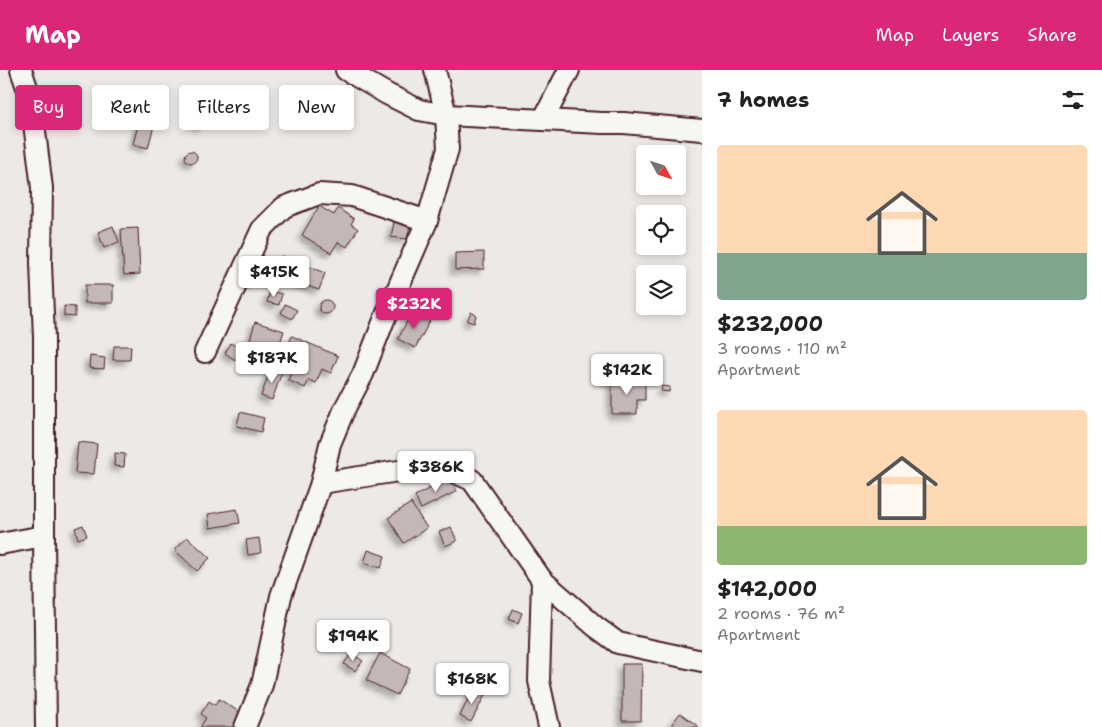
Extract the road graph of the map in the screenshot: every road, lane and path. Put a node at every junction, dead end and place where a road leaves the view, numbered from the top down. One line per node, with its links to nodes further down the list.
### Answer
1 (21, 70): 11 (street)
2 (346, 70): 5 (street)
3 (435, 70): 5 (street)
4 (569, 70): 6 (street)
5 (446, 115): 6 (street); 8 (street)
6 (543, 120): 7 (street)
7 (702, 130)
8 (427, 221): 9 (street); 10 (street)
9 (205, 352)
10 (320, 483): 13 (street); 16 (street)
11 (44, 536): 12 (street); 15 (street)
12 (0, 544)
13 (542, 580): 14 (street); 17 (street)
14 (702, 661)
15 (46, 727)
16 (245, 727)
17 (549, 727)

